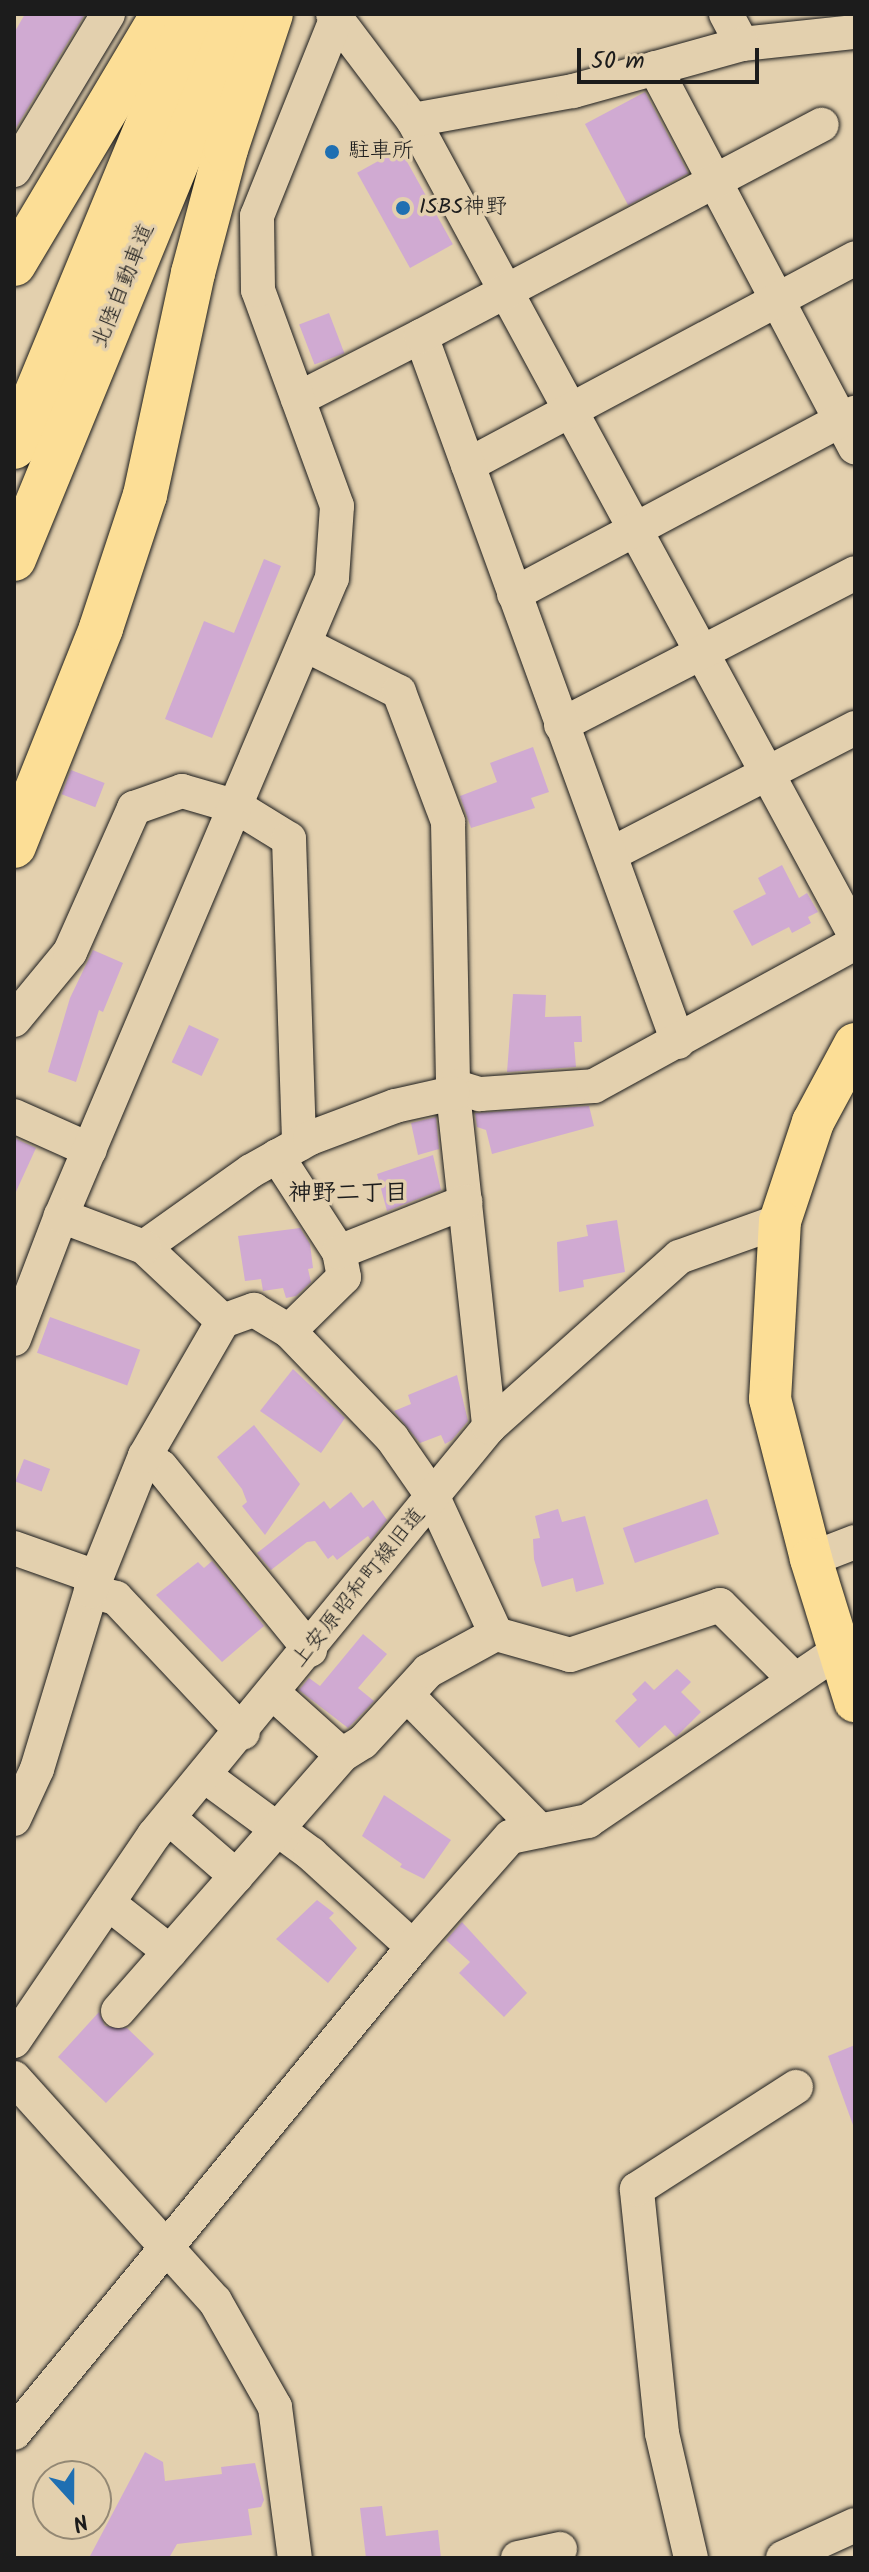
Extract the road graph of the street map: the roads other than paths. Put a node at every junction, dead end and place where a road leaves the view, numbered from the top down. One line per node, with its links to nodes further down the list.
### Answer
1 (108, 14): 11 (street)
2 (163, 14): 14 (highway)
3 (726, 14): 7 (street)
4 (336, 15): 9 (street); 18 (street)
5 (239, 21): 21 (highway, 北陸自動車道); 24 (highway, 北陸自動車道); 33 (highway)
6 (855, 32): 7 (street)
7 (742, 44): 8 (street)
8 (655, 68): 9 (street); 12 (street)
9 (413, 120): 15 (street)
10 (822, 125): 12 (street)
11 (14, 170)
12 (715, 184): 15 (street); 16 (street)
13 (855, 258): 16 (street)
14 (14, 264)
15 (509, 289): 17 (street); 19 (street)
16 (777, 301): 19 (street); 20 (street)
17 (421, 336): 18 (street); 22 (street)
18 (298, 399): 27 (street)
19 (575, 412): 22 (street); 23 (street)
20 (850, 428): 23 (street)
21 (14, 447)
22 (468, 465): 26 (street)
23 (637, 529): 26 (street); 28 (street)
24 (14, 559)
25 (855, 573): 28 (street)
26 (514, 594): 29 (street)
27 (308, 646): 32 (street); 40 (street)
28 (702, 650): 29 (street); 31 (street)
29 (561, 725): 34 (street)
30 (855, 728): 31 (street)
31 (768, 774): 34 (street); 35 (street)
32 (237, 807): 37 (street); 42 (street); 43 (street)
33 (14, 846)
34 (611, 854): 38 (street)
35 (855, 935)
36 (855, 943): 38 (street)
37 (14, 1020)
38 (678, 1042): 40 (street)
39 (855, 1044): 46 (main road)
40 (453, 1090): 43 (street); 44 (street)
41 (14, 1116): 42 (street)
42 (90, 1150): 45 (street)
43 (288, 1150): 47 (street); 48 (street)
44 (465, 1202): 48 (street); 52 (street)
45 (61, 1216): 47 (street); 51 (street)
46 (780, 1221): 52 (street, 上安原昭和町線旧道); 57 (main road)
47 (144, 1247): 49 (street)
48 (339, 1252): 50 (street)
49 (223, 1321): 50 (street); 53 (street)
50 (289, 1331): 54 (street)
51 (14, 1339)
52 (489, 1427): 54 (street, 上安原昭和町線旧道)
53 (145, 1456): 58 (street); 60 (street)
54 (433, 1497): 59 (street); 60 (street, 上安原昭和町線旧道)
55 (855, 1542): 57 (street)
56 (14, 1548): 58 (street)
57 (811, 1559): 61 (main road)
58 (94, 1584): 66 (street); 70 (street)
59 (496, 1634): 62 (street); 64 (street)
60 (310, 1650): 63 (street, 上安原昭和町線旧道)
61 (838, 1651): 62 (street); 65 (main road)
62 (793, 1678): 72 (street)
63 (274, 1694): 66 (street, 上安原昭和町線旧道); 67 (street)
64 (407, 1695): 67 (street); 72 (street)
65 (855, 1701)
66 (243, 1733): 68 (street, 上安原昭和町線旧道)
67 (342, 1755): 71 (street)
68 (205, 1776): 69 (street, 上安原昭和町線旧道); 71 (street)
69 (169, 1818): 73 (street); 74 (street, 上安原昭和町線旧道)
70 (14, 1819)
71 (275, 1831): 73 (street); 75 (street)
72 (540, 1831): 75 (street)
73 (236, 1876): 76 (street)
74 (108, 1903): 76 (street); 78 (street, 上安原昭和町線旧道)
75 (413, 1947): 81 (street)
76 (170, 1952): 77 (street)
77 (118, 2011)
78 (14, 2041)
79 (14, 2078): 81 (street)
80 (796, 2087): 87 (street)
81 (166, 2245): 82 (street); 85 (street)
82 (14, 2433)
83 (855, 2525): 88 (street)
84 (560, 2549): 86 (street)
85 (295, 2558)
86 (518, 2558)
87 (691, 2558)
88 (783, 2558)

